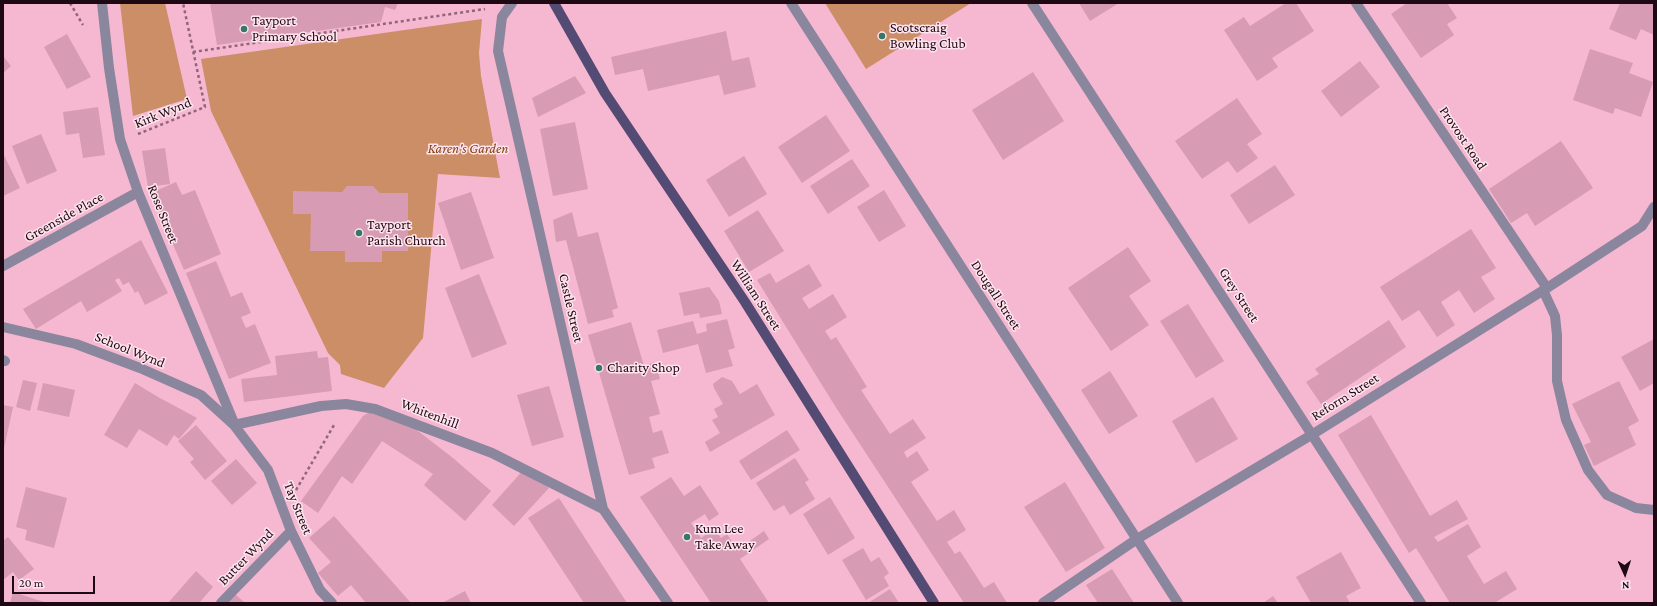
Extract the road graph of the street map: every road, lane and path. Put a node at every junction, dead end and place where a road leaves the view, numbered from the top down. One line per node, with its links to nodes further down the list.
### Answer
1 (102, 3): 9 (street, Rose Street)
2 (183, 3): 8 (path, Kirk Wynd)
3 (554, 3): 26 (main road, William Street)
4 (791, 3): 22 (street, Dougall Street)
5 (1032, 3): 17 (street, Grey Street)
6 (1356, 3): 13 (street, Provost Road)
7 (512, 4): 8 (path); 19 (street, Castle Street)
8 (193, 52): 9 (path, Kirk Wynd)
9 (120, 139): 10 (street, Rose Street)
10 (138, 192): 12 (street, Greenside Place); 16 (street, Rose Street)
11 (1654, 207): 13 (street, Reform Street)
12 (3, 266)
13 (1545, 289): 17 (street, Reform Street); 20 (street, Provost Road)
14 (3, 327): 16 (street, School Wynd)
15 (346, 404): 16 (street, Whitenhill); 18 (path); 19 (street, Whitenhill)
16 (234, 425): 21 (street, Tay Street)
17 (1313, 434): 22 (street, Reform Street); 29 (street, Grey Street)
18 (293, 496)
19 (603, 509): 25 (street, Castle Street)
20 (1654, 510)
21 (291, 531): 23 (street, Butter Wynd); 24 (street, Tay Street)
22 (1137, 539): 27 (street, Reform Street); 28 (street, Dougall Street)
23 (221, 603)
24 (332, 603)
25 (668, 603)
26 (934, 603)
27 (1043, 603)
28 (1178, 603)
29 (1421, 603)

